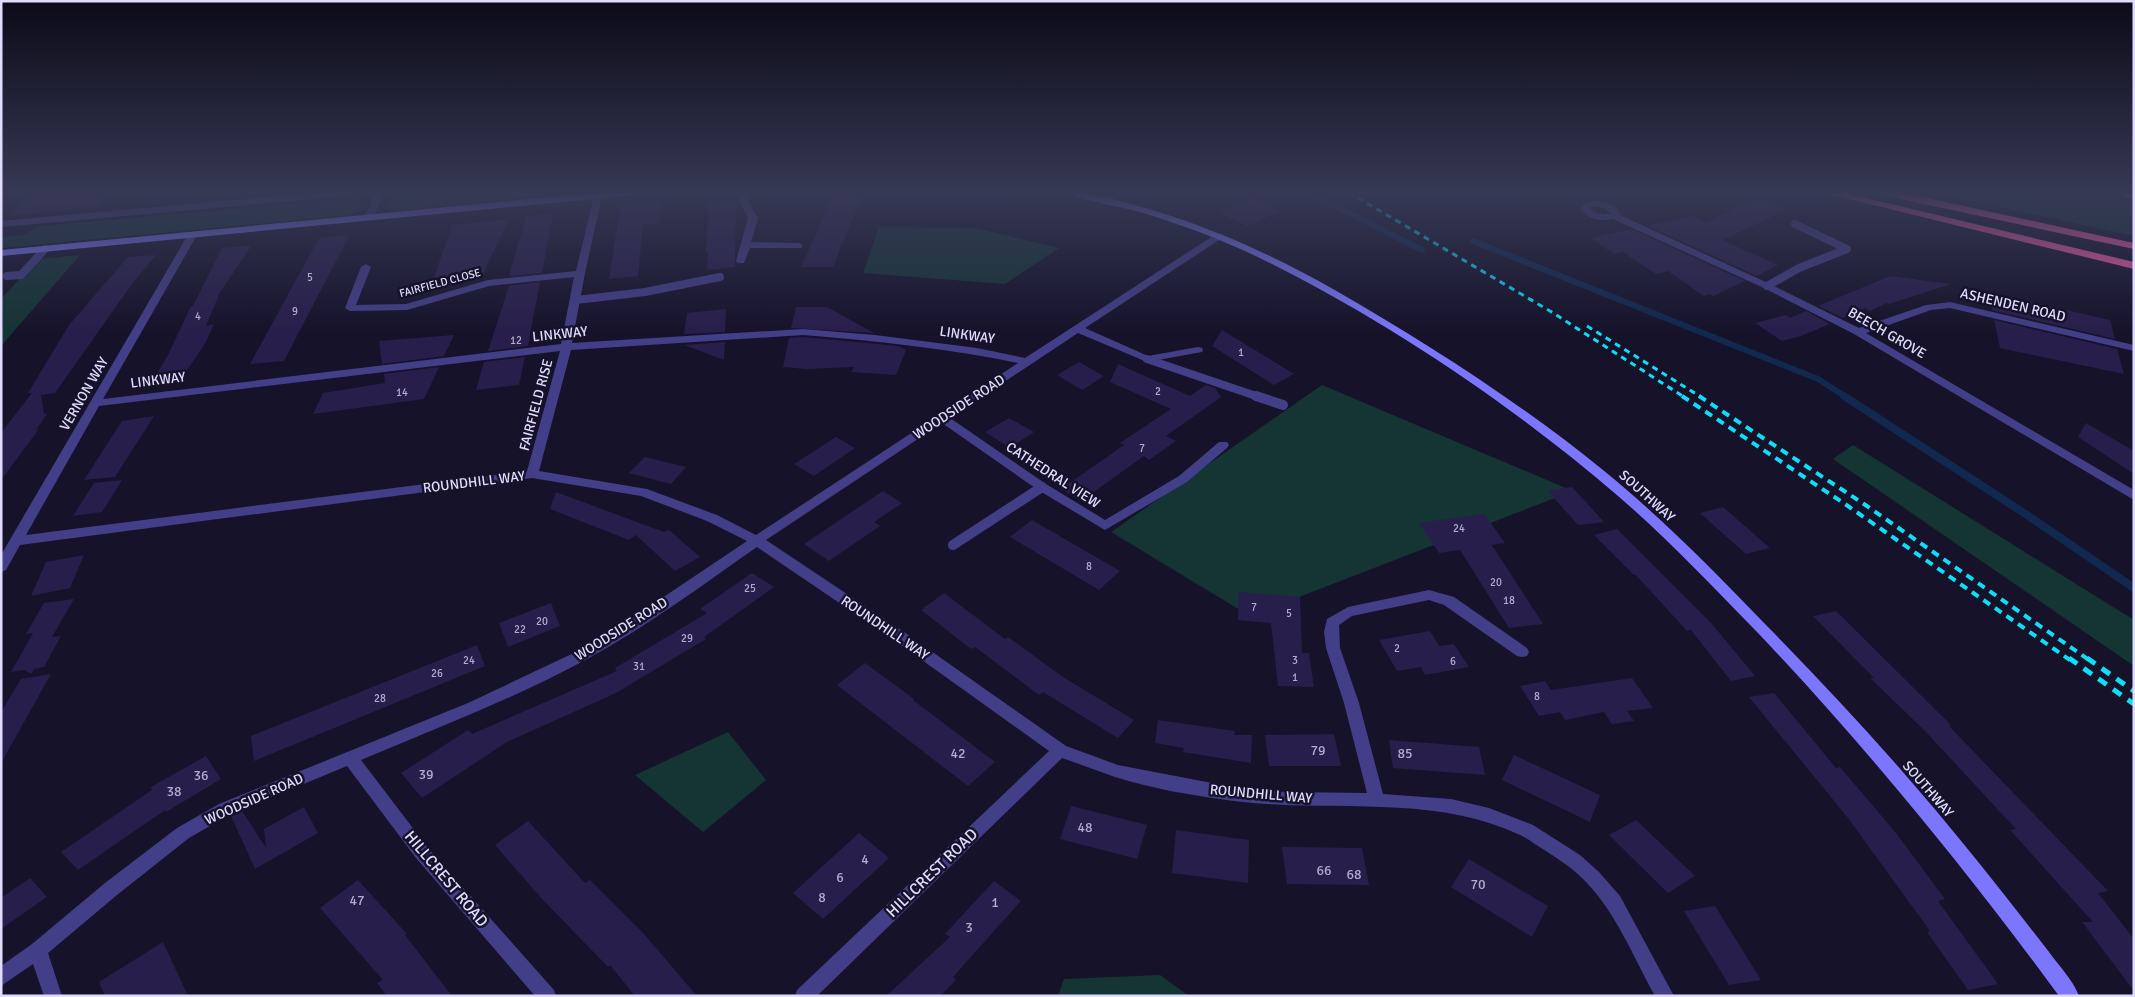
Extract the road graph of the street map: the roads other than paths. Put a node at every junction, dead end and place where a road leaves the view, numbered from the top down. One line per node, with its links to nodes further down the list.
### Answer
1 (155, 239): 14 (street)
2 (190, 239): 31 (street, VERNON WAY)
3 (588, 239): 19 (street, FAIRFIELD RISE)
4 (748, 239): 11 (street)
5 (1215, 239): 24 (street, WOODSIDE ROAD)
6 (1225, 239): 52 (street, SOUTHWAY)
7 (1663, 239): 22 (street, BEECH GROVE)
8 (1826, 239): 22 (lane)
9 (2020, 239): 17 (highway)
10 (2100, 239): 13 (highway)
11 (746, 245): 12 (street); 16 (street)
12 (799, 246)
13 (2134, 246)
14 (44, 249): 15 (street); 20 (lane)
15 (1, 253)
16 (741, 261)
17 (2134, 266)
18 (366, 267): 19 (street, FAIRFIELD CLOSE)
19 (580, 273): 23 (street, FAIRFIELD RISE)
20 (7, 276)
21 (720, 277): 23 (lane)
22 (1767, 286): 25 (street, BEECH GROVE)
23 (576, 300): 26 (street, FAIRFIELD RISE)
24 (1078, 329): 29 (street); 30 (street, WOODSIDE ROAD)
25 (1858, 332): 27 (street, ASHENDEN ROAD); 37 (street, BEECH GROVE)
26 (566, 347): 30 (street, LINKWAY); 31 (street, LINKWAY); 35 (street, FAIRFIELD RISE)
27 (2134, 348)
28 (1198, 350): 29 (street)
29 (1147, 359): 32 (lane)
30 (1027, 362): 33 (street, WOODSIDE ROAD)
31 (97, 403): 39 (street, VERNON WAY)
32 (1283, 405)
33 (942, 418): 36 (street, CATHEDRAL VIEW); 38 (street, WOODSIDE ROAD)
34 (1222, 445): 36 (street, CATHEDRAL VIEW)
35 (532, 474): 38 (street, ROUNDHILL WAY); 39 (street, ROUNDHILL WAY)
36 (1042, 487): 40 (lane)
37 (2134, 496)
38 (756, 540): 43 (street, ROUNDHILL WAY); 44 (street, WOODSIDE ROAD)
39 (16, 541): 41 (street, VERNON WAY)
40 (953, 544)
41 (1, 567)
42 (1522, 652): 45 (street)
43 (1060, 750): 45 (street, ROUNDHILL WAY); 50 (street, HILLCREST ROAD)
44 (350, 758): 46 (street, WOODSIDE ROAD); 49 (street, HILLCREST ROAD)
45 (1376, 800): 51 (street, ROUNDHILL WAY)
46 (38, 950): 47 (street, WOODSIDE ROAD); 48 (street)
47 (1, 977)
48 (53, 996)
49 (547, 996)
50 (804, 996)
51 (1665, 996)
52 (2070, 996)

